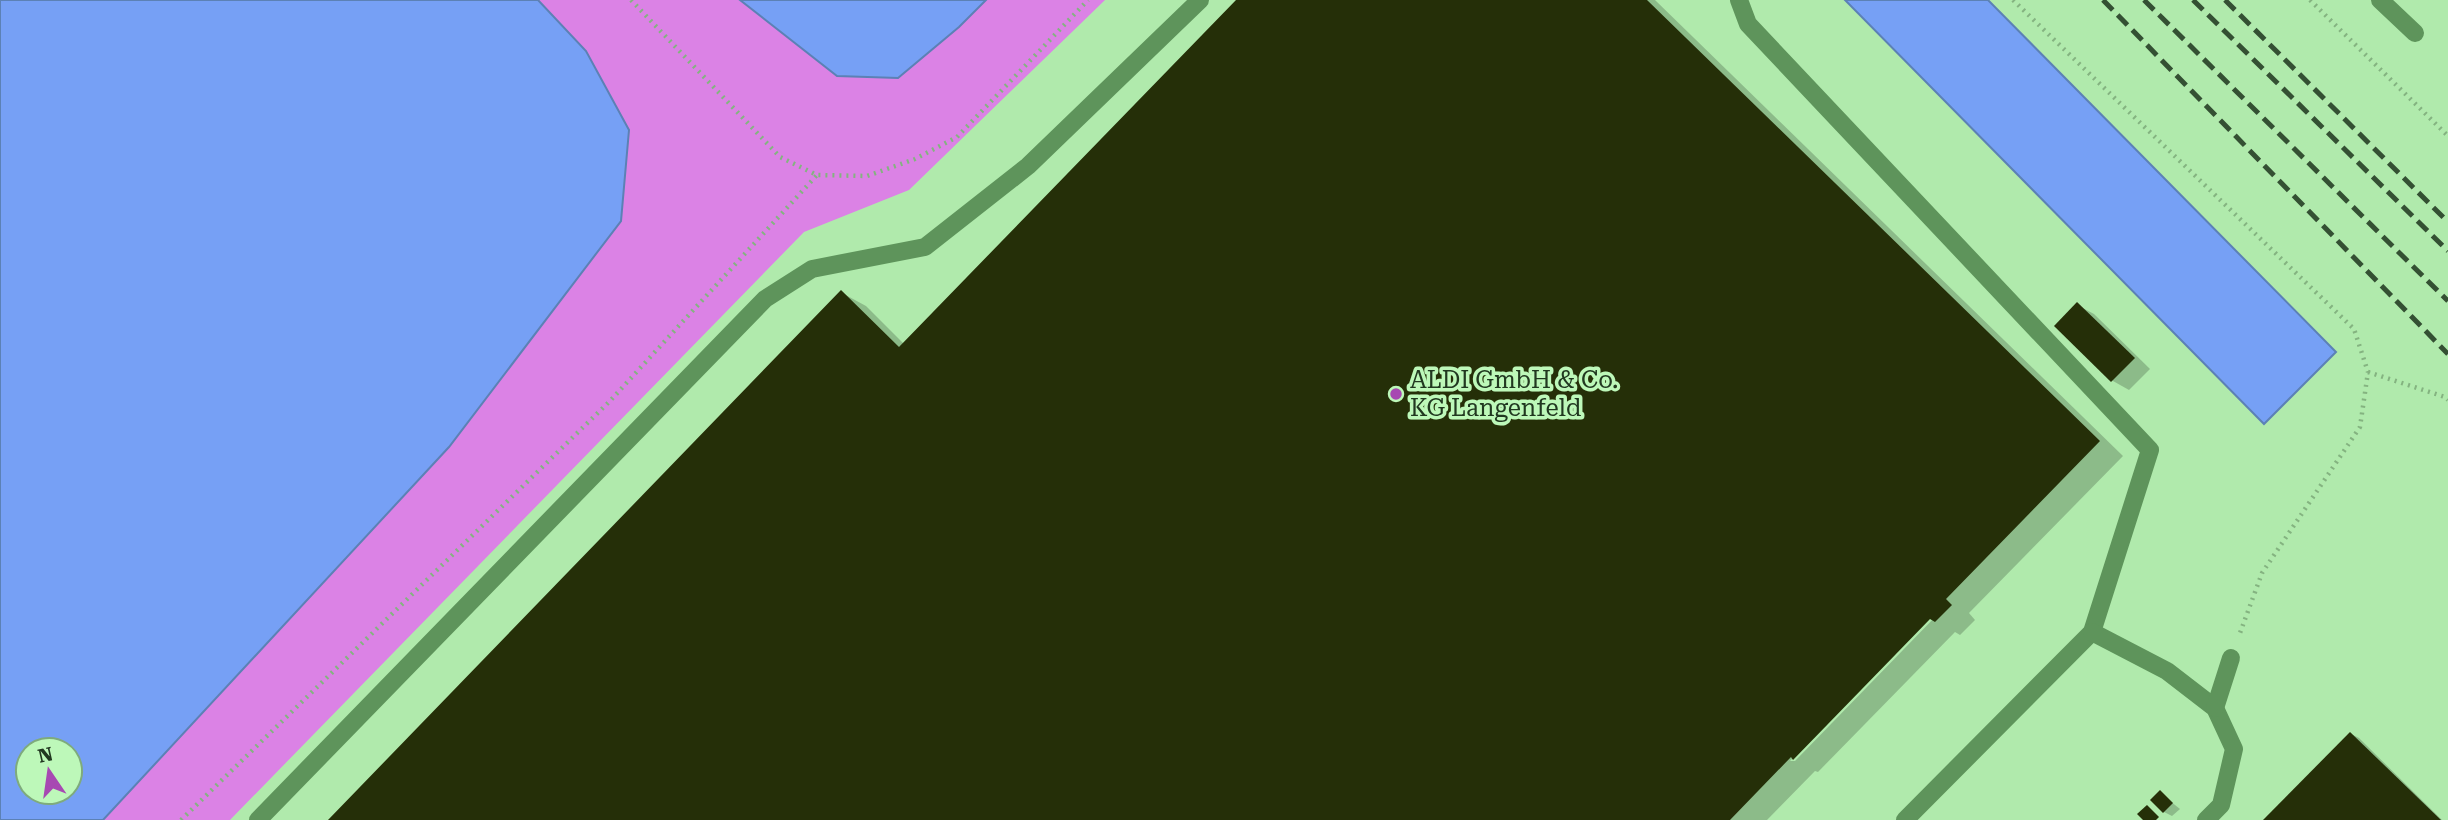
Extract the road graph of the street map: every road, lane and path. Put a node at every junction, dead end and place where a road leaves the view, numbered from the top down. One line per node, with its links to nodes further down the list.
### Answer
1 (631, 0): 10 (path)
2 (1088, 0): 10 (path)
3 (1200, 0): 17 (lane)
4 (1739, 0): 13 (lane)
5 (2013, 0): 11 (path)
6 (2310, 0): 9 (path)
7 (2380, 0): 8 (lane)
8 (2415, 33)
9 (2448, 136)
10 (817, 175): 16 (path)
11 (2368, 372): 12 (path); 14 (path)
12 (2448, 400)
13 (2092, 632): 15 (lane); 18 (lane)
14 (2231, 658): 15 (lane)
15 (2215, 708): 19 (lane)
16 (181, 820)
17 (258, 820)
18 (1905, 820)
19 (2206, 820)

